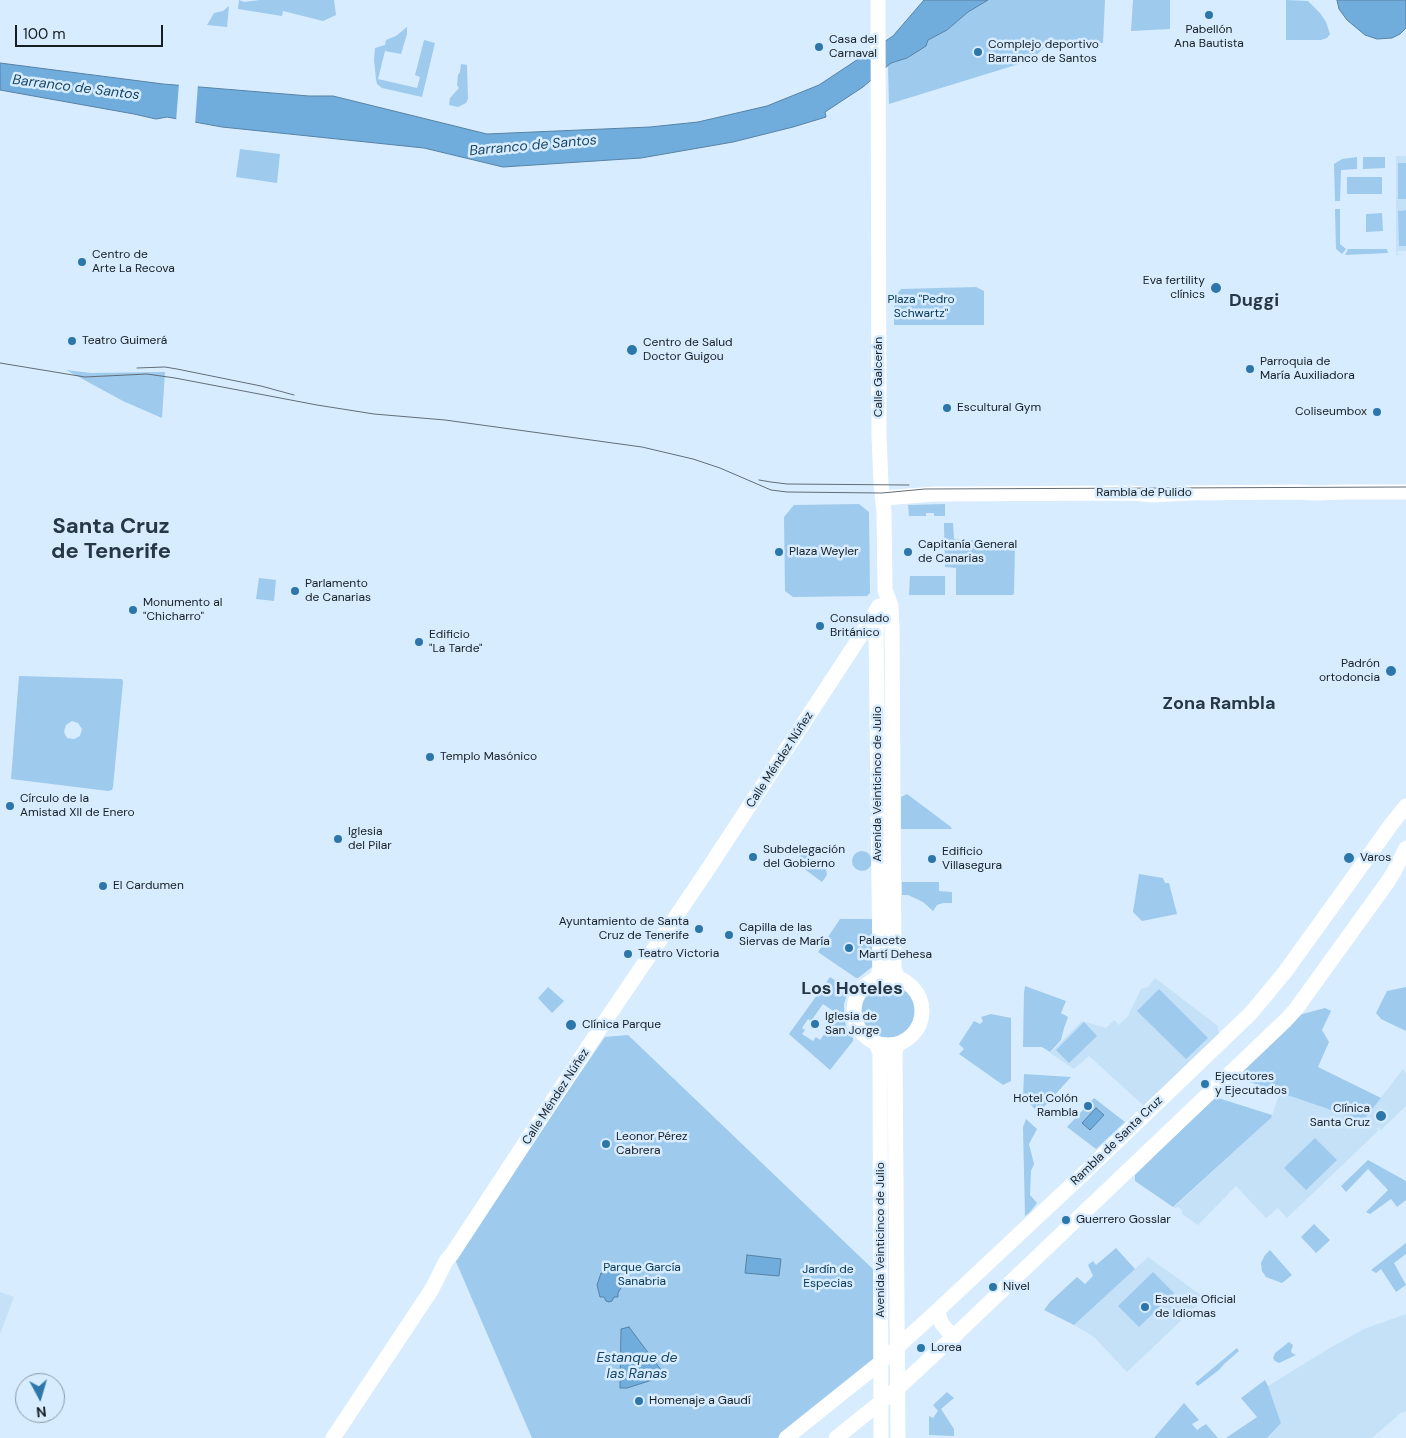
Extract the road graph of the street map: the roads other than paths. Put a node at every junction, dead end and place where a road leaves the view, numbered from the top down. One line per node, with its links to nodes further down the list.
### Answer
1 (878, 0): 3 (main road, Calle Galcerán)
2 (1406, 492): 3 (main road, Rambla de Pulido)
3 (882, 498): 4 (main road, Avenida Veinticinco de Julio)
4 (885, 590): 5 (main road, Avenida Veinticinco de Julio); 8 (main road, Avenida Veinticinco de Julio)
5 (879, 606): 9 (main road, Avenida Veinticinco de Julio); 18 (main road, Calle Méndez Núñez)
6 (1405, 808): 7 (main road); 12 (main road, Rambla de Santa Cruz)
7 (1404, 851): 13 (main road)
8 (898, 978): 9 (main road); 11 (main road)
9 (877, 979): 10 (main road)
10 (876, 1044): 11 (main road); 15 (main road, Avenida Veinticinco de Julio)
11 (897, 1044): 14 (main road, Avenida Veinticinco de Julio)
12 (937, 1311): 13 (main road); 14 (main road, Rambla de Santa Cruz)
13 (955, 1336): 16 (main road)
14 (898, 1346): 15 (main road, Rambla de Santa Cruz); 16 (main road, Avenida Veinticinco de Julio)
15 (881, 1362): 17 (main road, Avenida Veinticinco de Julio); 19 (main road, Rambla de Santa Cruz)
16 (898, 1388): 17 (main road); 22 (main road, Avenida Veinticinco de Julio)
17 (881, 1401): 20 (main road); 21 (main road, Avenida Veinticinco de Julio)
18 (333, 1438)
19 (786, 1438)
20 (836, 1438)
21 (881, 1438)
22 (898, 1438)

